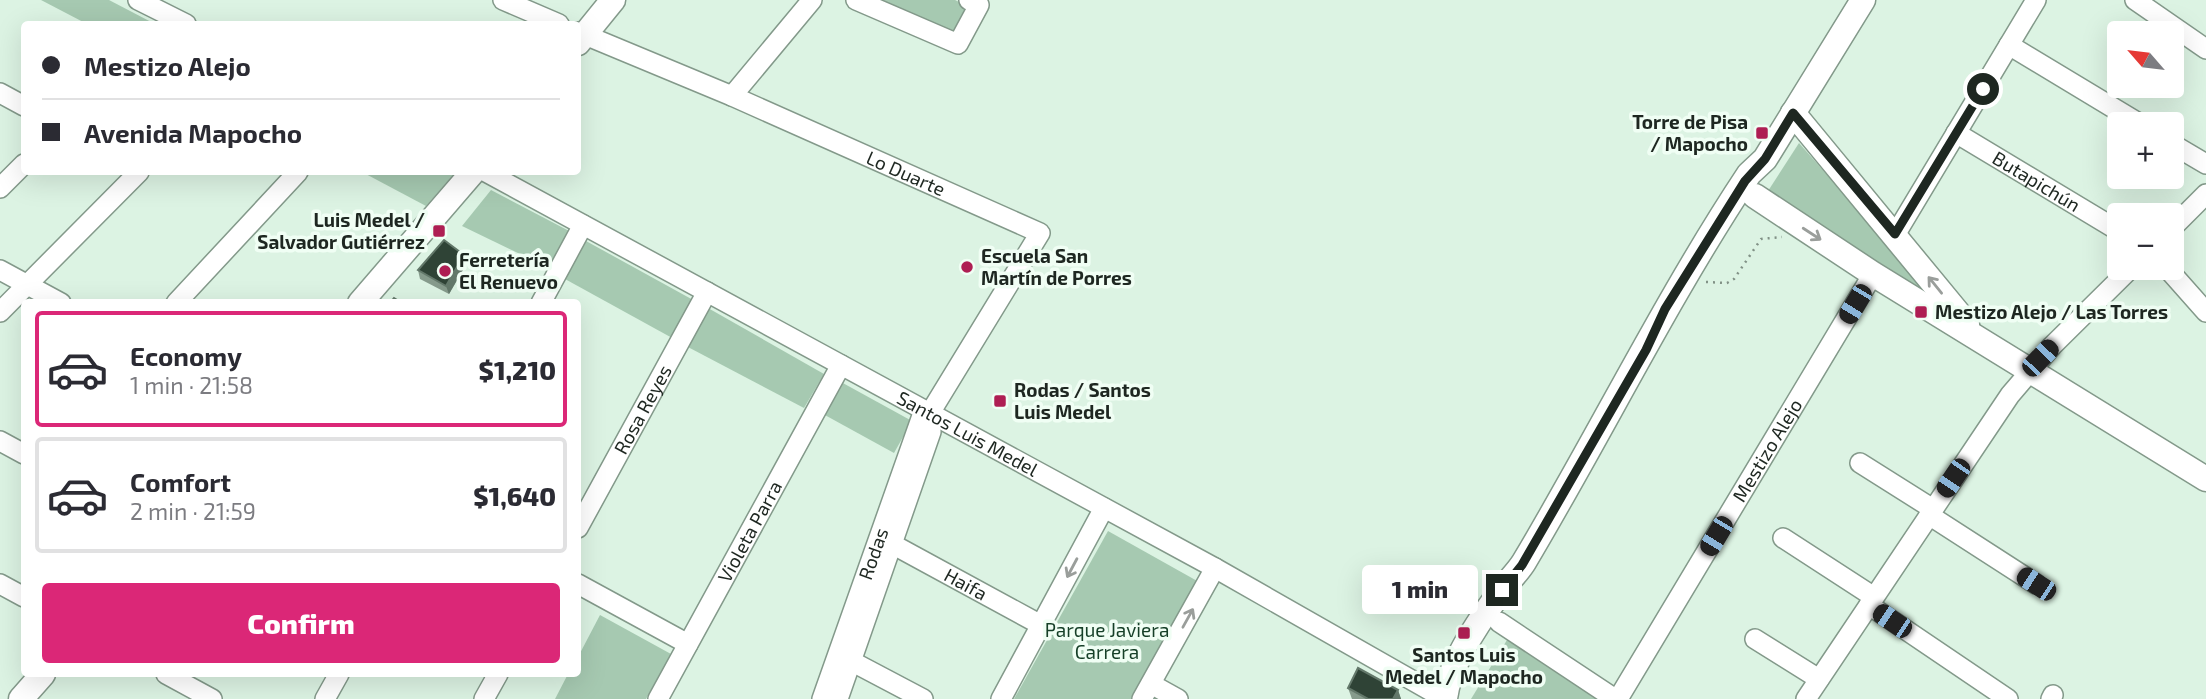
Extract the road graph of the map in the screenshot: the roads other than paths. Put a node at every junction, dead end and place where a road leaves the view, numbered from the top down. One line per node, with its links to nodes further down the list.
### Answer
1 (138, 0): 10 (street)
2 (503, 0): 11 (street)
3 (613, 0): 12 (main road)
4 (812, 0): 17 (street)
5 (856, 0): 6 (street)
6 (969, 0)
7 (1863, 0): 20 (main road)
8 (2036, 0): 14 (street)
9 (2135, 0): 15 (street)
10 (180, 21)
11 (552, 21)
12 (581, 36)
13 (581, 37): 17 (street, Lo Duarte)
14 (2009, 45): 19 (street); 21 (street)
15 (2206, 49)
16 (0, 93): 18 (street)
17 (732, 96): 53 (street, Lo Duarte)
18 (21, 104)
19 (2120, 112)
20 (1793, 113): 23 (main road); 36 (main road)
21 (1956, 133): 34 (street, Butapichún); 36 (street)
22 (2184, 151): 24 (street)
23 (1765, 159): 32 (main road); 50 (main road)
24 (2206, 164)
25 (21, 167): 30 (street)
26 (136, 175): 41 (street)
27 (295, 175): 44 (street)
28 (469, 175): 45 (main road)
29 (491, 175): 35 (street, Santos Luis Medel)
30 (0, 188)
31 (2206, 194): 33 (street)
32 (1755, 196): 38 (main road, one-way to 38); 50 (main road)
33 (2184, 216)
34 (2107, 223)
35 (583, 225): 42 (street, Santos Luis Medel); 46 (street)
36 (1895, 234): 49 (main road, one-way to 36)
37 (0, 270): 41 (street)
38 (1873, 274): 49 (main road); 91 (street, Mestizo Alejo)
39 (2119, 280): 52 (street)
40 (2178, 280): 48 (street)
41 (27, 285): 43 (street); 47 (street)
42 (707, 292): 51 (street, Santos Luis Medel); 60 (street, Rosa Reyes)
43 (53, 299)
44 (180, 299)
45 (363, 299)
46 (543, 299)
47 (0, 312)
48 (2206, 312)
49 (1978, 338): 52 (main road)
50 (1646, 350): 69 (main road)
51 (841, 365): 53 (street, Santos Luis Medel); 72 (street, Violeta Parra)
52 (2029, 370): 57 (main road); 59 (street)
53 (927, 412): 58 (street, Santos Luis Medel); 62 (street, Rodas); 85 (street, Rodas)
54 (0, 441): 55 (street)
55 (21, 452)
56 (1860, 463): 59 (street)
57 (2204, 474)
58 (1104, 508): 63 (street, Santos Luis Medel); 70 (street, one-way to 70)
59 (1931, 512): 65 (street); 68 (street)
60 (581, 523)
61 (1783, 538): 68 (street)
62 (892, 544): 70 (street, Haifa); 73 (street, Rodas)
63 (1215, 568): 78 (street, one-way to 63); 90 (street, Santos Luis Medel)
64 (0, 584): 67 (street)
65 (2036, 584)
66 (581, 586): 72 (street)
67 (21, 595)
68 (1871, 601): 79 (street); 92 (street)
69 (1488, 624): 90 (main road); 91 (street)
70 (1041, 625): 88 (street)
71 (1755, 639): 79 (street)
72 (688, 644): 84 (street, Violeta Parra)
73 (852, 661): 86 (street, Rodas); 87 (street)
74 (40, 677): 80 (main road)
75 (172, 677): 81 (street)
76 (337, 677): 82 (street)
77 (496, 677): 83 (street)
78 (1147, 691): 89 (street)
79 (1817, 691)
80 (21, 699)
81 (212, 699)
82 (325, 699)
83 (484, 699)
84 (658, 699)
85 (822, 699)
86 (838, 699)
87 (923, 699)
88 (1001, 699)
89 (1178, 699)
90 (1445, 699)
91 (1617, 699)
92 (2008, 699)

